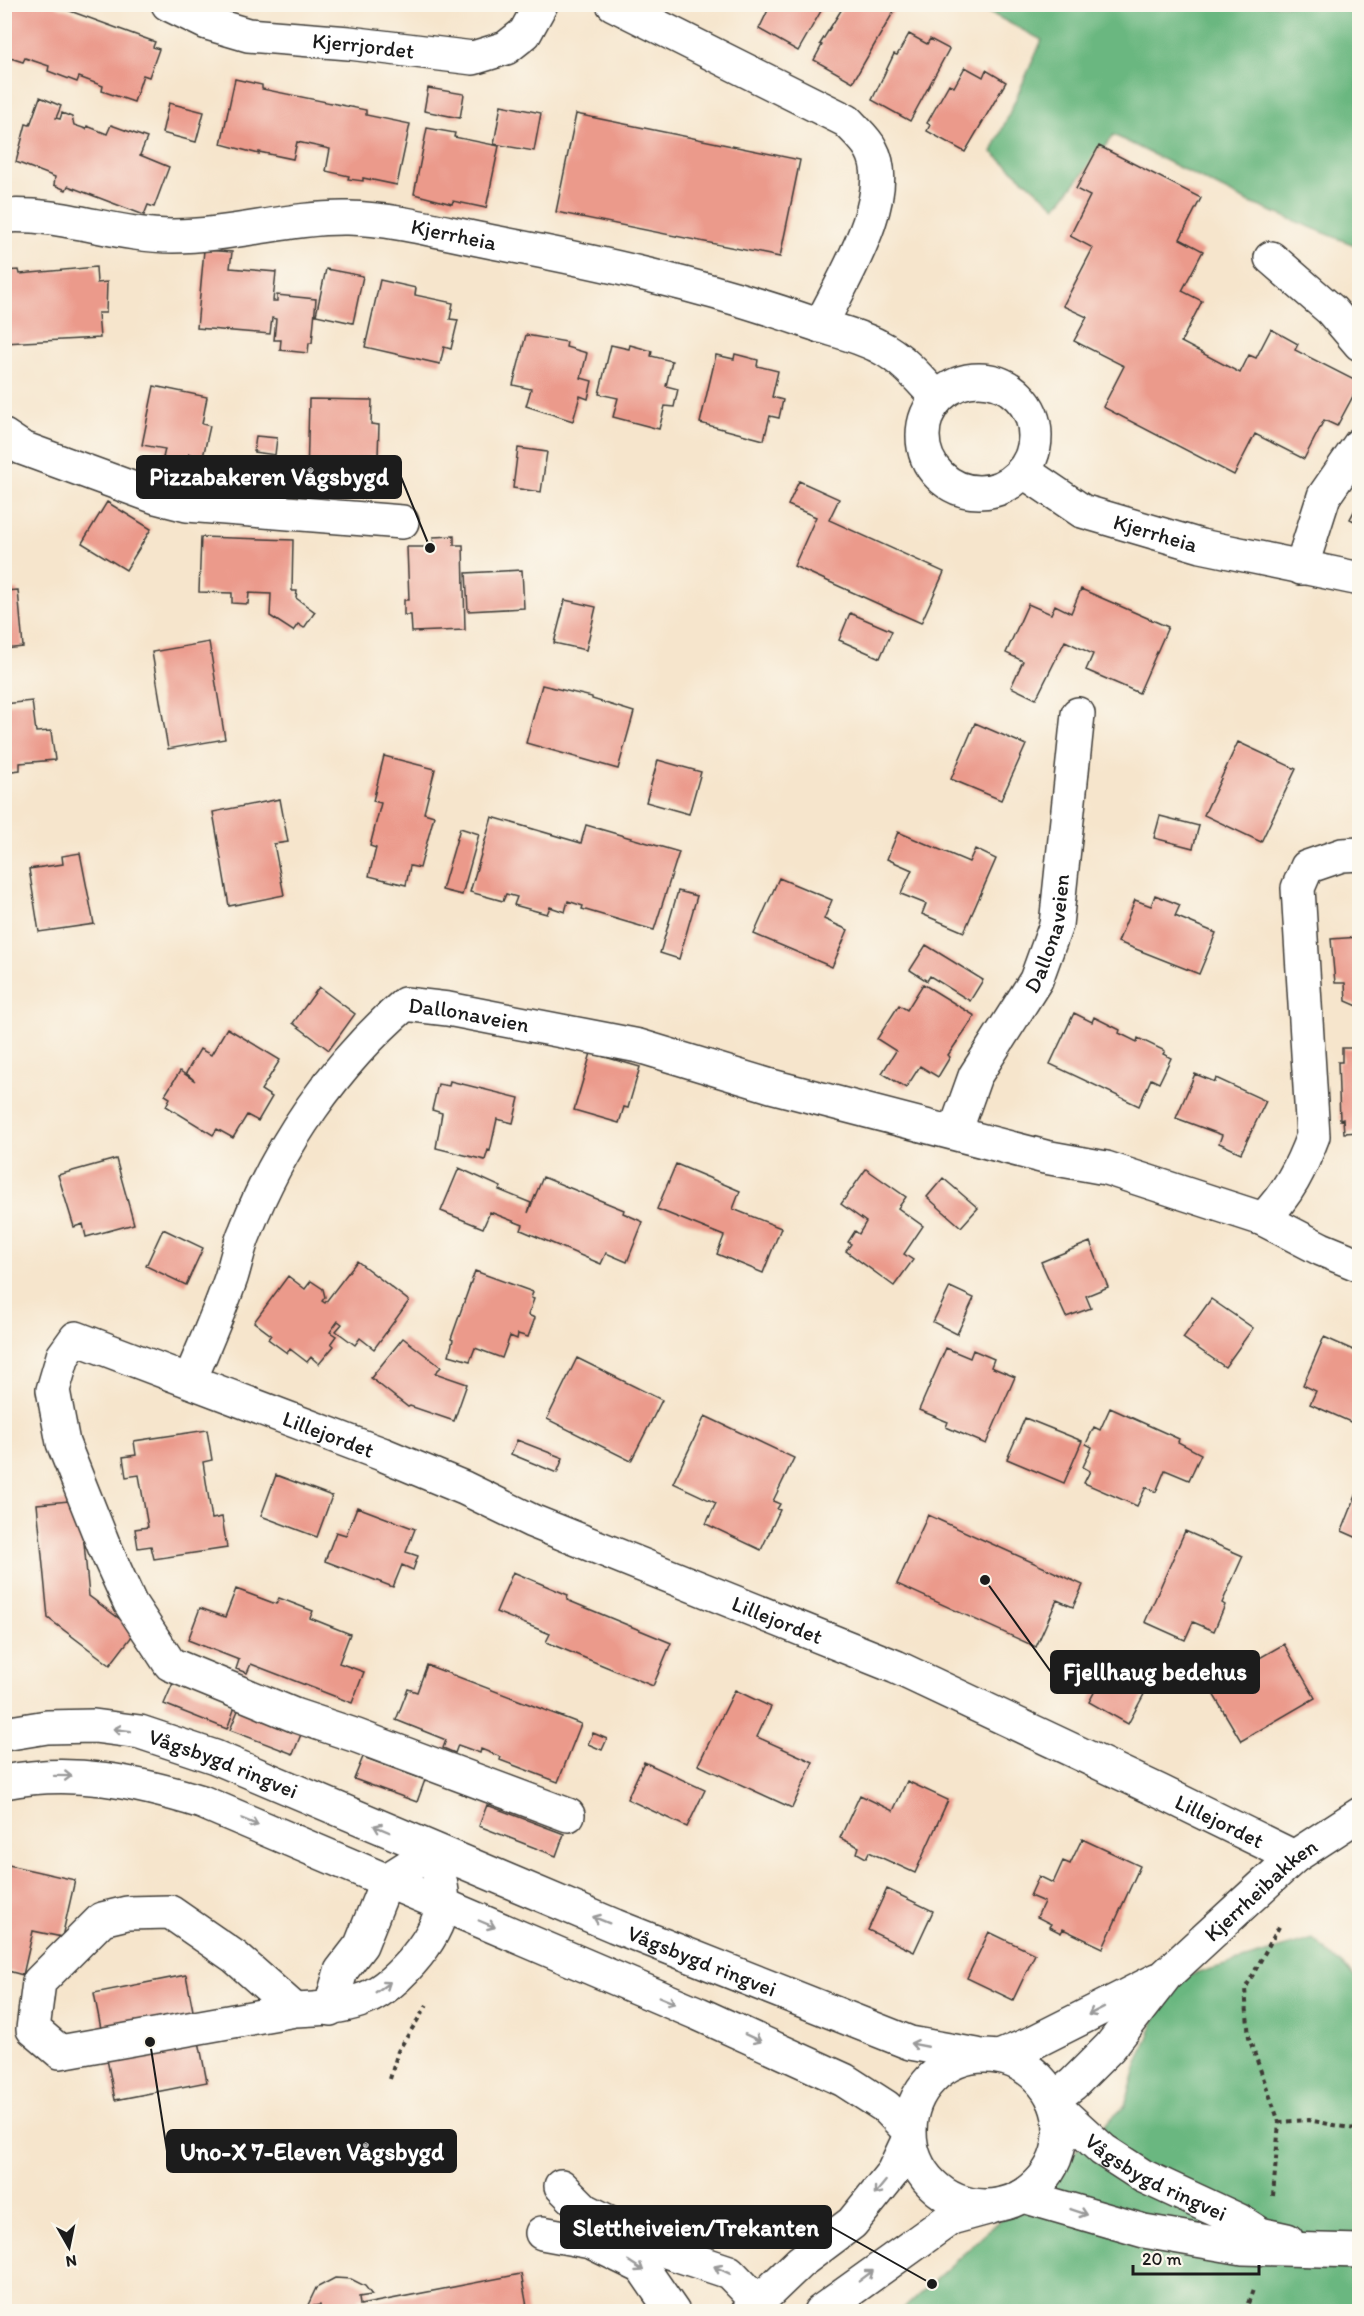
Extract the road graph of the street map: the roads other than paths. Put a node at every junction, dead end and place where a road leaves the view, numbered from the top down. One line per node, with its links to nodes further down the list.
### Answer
1 (168, 4): 2 (street, Kjerrjordet)
2 (541, 4)
3 (613, 4): 6 (street)
4 (4, 216): 6 (street, Kjerrheia)
5 (1271, 258): 7 (street)
6 (820, 326): 8 (street, Kjerrheia)
7 (1359, 344)
8 (936, 397): 11 (street); 11 (street)
9 (4, 436): 12 (street)
10 (1359, 444): 13 (street)
11 (1023, 471): 13 (street, Kjerrheia)
12 (402, 522)
13 (1301, 568): 14 (street, Kjerrheia)
14 (1359, 579)
15 (1077, 714): 17 (street, Dallonaveien)
16 (1359, 854): 18 (street)
17 (960, 1133): 18 (street, Dallonaveien); 20 (street, Dallonaveien)
18 (1263, 1219): 19 (street, Dallonaveien)
19 (1359, 1265)
20 (190, 1380): 24 (street, Lillejordet); 26 (street, Lillejordet)
21 (4, 1734): 25 (street, Vågsbygd ringvei, one-way to 21)
22 (4, 1782): 27 (street, Vågsbygd ringvei, one-way to 27)
23 (1359, 1814): 26 (street, Kjerrheibakken)
24 (568, 1815)
25 (434, 1851): 27 (street); 28 (street); 32 (street, Vågsbygd ringvei, one-way to 25)
26 (1294, 1857): 29 (street, Kjerrheibakken)
27 (387, 1880): 28 (street, Vågsbygd ringvei); 30 (street)
28 (443, 1905): 30 (street, one-way to 28); 34 (street, Vågsbygd ringvei, one-way to 34)
29 (1166, 1975): 32 (street, Kjerrheibakken, one-way to 32); 33 (street, Kjerrheibakken)
30 (330, 2009): 31 (street)
31 (295, 2010): 31 (street)
32 (988, 2056): 33 (street); 34 (street)
33 (1055, 2103): 36 (street); 38 (street, Vågsbygd ringvei)
34 (909, 2134): 36 (street); 39 (street, one-way to 39)
35 (561, 2186): 39 (street, one-way to 35)
36 (1010, 2201): 38 (street, Vågsbygd ringvei, one-way to 38); 41 (street, one-way to 36)
37 (542, 2233): 40 (street, one-way to 40)
38 (1346, 2250)
39 (755, 2309)
40 (673, 2312)
41 (820, 2312)

